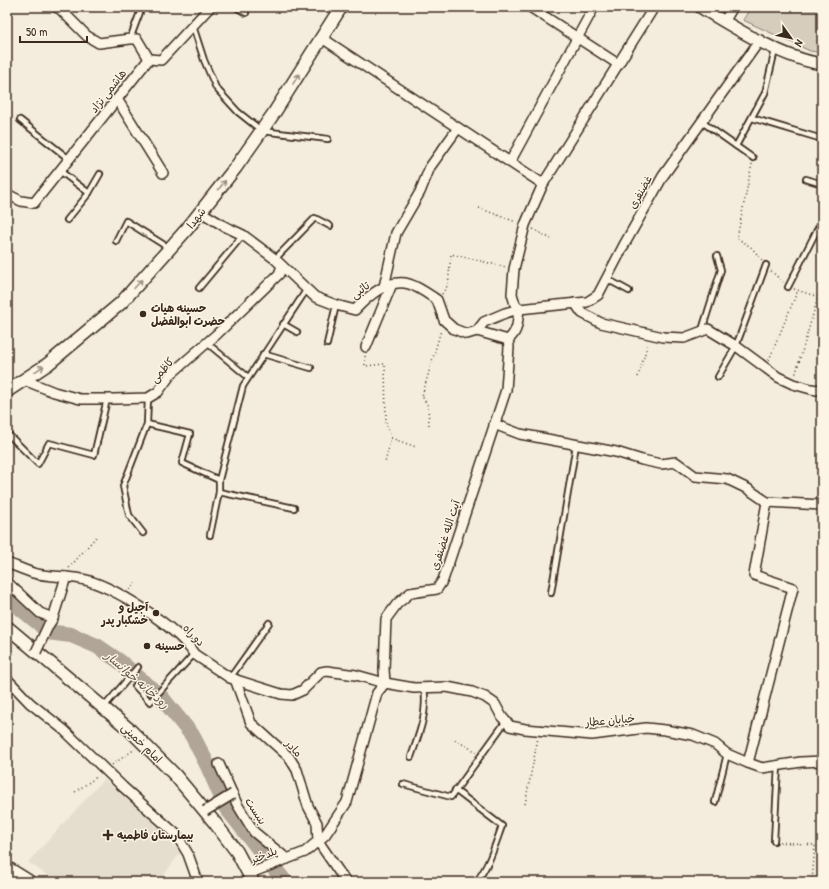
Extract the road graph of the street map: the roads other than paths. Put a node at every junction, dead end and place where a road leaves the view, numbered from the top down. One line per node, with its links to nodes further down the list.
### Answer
1 (55, 7): 16 (street)
2 (142, 7): 16 (lane)
3 (210, 7): 13 (street)
4 (236, 7): 11 (lane)
5 (341, 7): 15 (main road, شهدا)
6 (530, 7): 14 (street)
7 (594, 7): 14 (street)
8 (654, 7): 20 (street)
9 (700, 7): 12 (street)
10 (733, 7): 12 (street)
11 (246, 13)
12 (724, 22): 17 (street)
13 (193, 26): 19 (street); 27 (lane)
14 (577, 37): 20 (street); 33 (street)
15 (322, 38): 26 (street); 27 (main road, شهدا, one-way to 15)
16 (130, 39): 19 (street)
17 (760, 40): 18 (street); 25 (street, غضنفری)
18 (776, 48): 21 (street); 23 (lane)
19 (149, 59): 22 (street, هاشمی نژاد)
20 (618, 64): 38 (street)
21 (822, 64)
22 (117, 99): 32 (street, هاشمی نژاد); 35 (street)
23 (752, 118): 29 (lane); 30 (lane)
24 (20, 120): 32 (lane)
25 (702, 122): 30 (lane); 53 (street, غضنفری)
26 (458, 128): 33 (street); 54 (street)
27 (262, 131): 28 (lane); 42 (main road, شهدا, one-way to 27)
28 (328, 139)
29 (822, 139)
30 (736, 146): 31 (lane)
31 (753, 158)
32 (69, 159): 34 (street, هاشمی نژاد)
33 (510, 162): 38 (street)
34 (60, 171): 40 (lane); 41 (street, هاشمی نژاد)
35 (163, 173)
36 (100, 174): 40 (lane)
37 (806, 179): 39 (lane)
38 (543, 184): 61 (street)
39 (822, 184)
40 (89, 193): 43 (lane)
41 (7, 194)
42 (201, 212): 46 (street, تائبی); 48 (main road, شهدا)
43 (67, 220)
44 (330, 226): 50 (lane)
45 (822, 227): 55 (lane)
46 (243, 235): 50 (street, تائبی); 56 (lane)
47 (116, 241): 48 (lane)
48 (170, 249): 75 (main road, شهدا, one-way to 48)
49 (717, 256): 63 (lane)
50 (275, 259): 52 (street, تائبی)
51 (766, 265): 70 (lane)
52 (282, 266): 57 (street, تائبی); 66 (street, کاظمی)
53 (607, 279): 58 (lane); 59 (street, غضنفری)
54 (388, 285): 60 (street, تائبی); 64 (street); 69 (street)
55 (788, 287)
56 (199, 288)
57 (307, 290): 60 (street, تائبی); 62 (lane)
58 (629, 291)
59 (575, 303): 61 (street, غضنفری); 63 (street)
60 (336, 305): 68 (lane)
61 (519, 309): 64 (street, غضنفری); 67 (street)
62 (283, 324): 65 (lane); 71 (lane)
63 (702, 330): 70 (street)
64 (478, 331): 67 (street)
65 (297, 332)
66 (207, 343): 73 (lane); 78 (street, کاظمی)
67 (508, 343): 81 (street, آیت الله غضنفری)
68 (327, 344)
69 (366, 346)
70 (736, 346): 74 (lane); 76 (street)
71 (264, 354): 72 (lane); 73 (lane)
72 (311, 368)
73 (248, 377): 84 (lane)
74 (718, 377)
75 (24, 380): 77 (main road, شهدا); 79 (street, کاظمی)
76 (822, 388)
77 (7, 391)
78 (148, 398): 79 (street, کاظمی); 80 (lane)
79 (107, 399): 82 (lane)
80 (147, 424): 84 (lane); 89 (lane)
81 (494, 424): 83 (street); 103 (street, آیت الله غضنفری)
82 (7, 433)
83 (576, 445): 86 (street); 94 (lane)
84 (219, 480): 85 (lane)
85 (219, 492): 88 (lane); 90 (lane)
86 (767, 502): 87 (street); 111 (street)
87 (822, 505)
88 (294, 508)
89 (143, 533)
90 (210, 535)
91 (7, 563): 92 (street, دو راه)
92 (64, 577): 95 (street); 99 (street, دو راه)
93 (7, 582): 95 (street)
94 (551, 593)
95 (51, 621): 98 (street, bridge)
96 (269, 623): 101 (lane)
97 (7, 627): 98 (main road, امام خمینی)
98 (36, 652): 106 (main road, امام خمینی)
99 (194, 654): 101 (street, دو راه); 104 (lane)
100 (138, 668): 106 (lane)
101 (233, 678): 103 (street, دو راه); 119 (street, مادر)
102 (7, 679): 125 (street)
103 (385, 683): 105 (street); 119 (street)
104 (135, 686)
105 (424, 688): 107 (street); 109 (lane)
106 (103, 708): 118 (main road, امام خمینی)
107 (506, 721): 108 (street, خیابان عطار); 115 (lane)
108 (727, 754): 111 (street, خیابان عطار); 117 (lane)
109 (410, 757)
110 (822, 761): 113 (street, خیابان عطار)
111 (748, 763): 113 (street, خیابان عطار)
112 (219, 764): 116 (street, بنبست)
113 (778, 765): 120 (lane)
114 (404, 784): 115 (lane)
115 (456, 790): 127 (lane)
116 (233, 794): 118 (street, bridge); 121 (street, بنبست)
117 (714, 802)
118 (206, 811): 123 (main road, امام خمینی)
119 (318, 841): 121 (street); 126 (street)
120 (774, 841)
121 (287, 859): 123 (street, پلدختر)
122 (7, 869): 124 (main road)
123 (251, 878)
124 (28, 882)
125 (198, 882)
126 (346, 882)
127 (476, 882)

